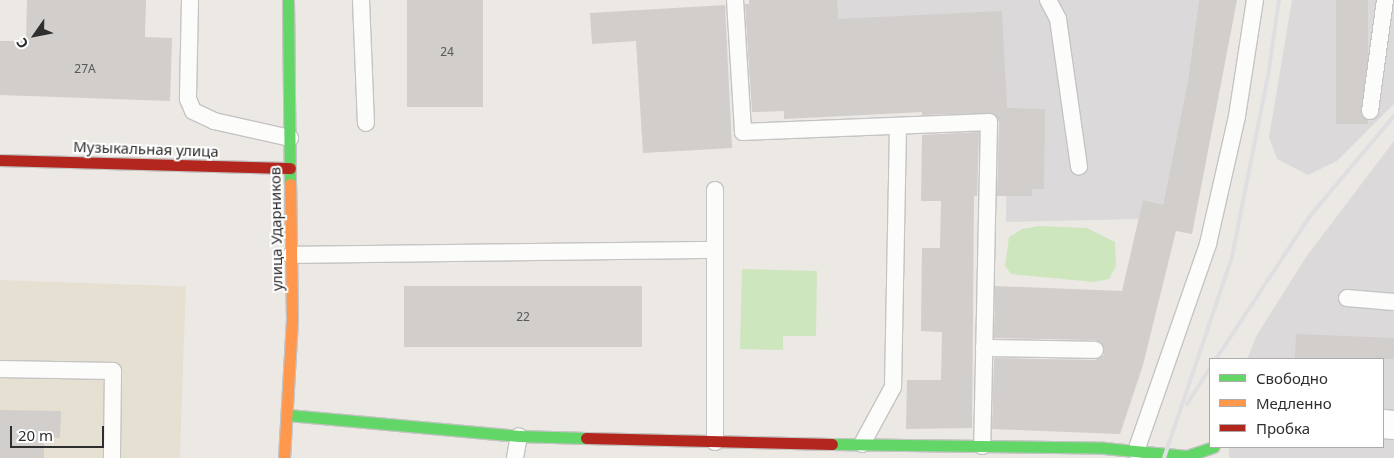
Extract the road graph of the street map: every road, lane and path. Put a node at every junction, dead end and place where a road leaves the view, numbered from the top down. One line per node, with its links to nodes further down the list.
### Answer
1 (190, 0): 11 (lane)
2 (288, 0): 11 (street, улица Ударников)
3 (361, 0): 9 (lane)
4 (735, 0): 10 (lane)
5 (1048, 0): 13 (lane)
6 (1255, 0): 30 (lane)
7 (1385, 0): 8 (lane)
8 (1370, 111)
9 (366, 123)
10 (898, 126): 20 (lane); 27 (lane)
11 (290, 138): 14 (street, улица Ударников)
12 (0, 160): 14 (street, Музыкальная улица)
13 (1079, 167)
14 (290, 168): 17 (street, улица Ударников)
15 (715, 190): 16 (lane)
16 (715, 250): 17 (lane); 26 (lane)
17 (291, 255): 23 (street, улица Ударников)
18 (1347, 298): 19 (lane)
19 (1394, 302)
20 (984, 348): 21 (lane); 28 (lane)
21 (1095, 350)
22 (0, 368): 32 (lane)
23 (288, 415): 24 (street); 33 (street, улица Ударников)
24 (519, 436): 25 (street); 34 (lane)
25 (667, 441): 26 (street); 35 (lane)
26 (716, 442): 27 (street)
27 (862, 444): 28 (street)
28 (982, 446): 30 (street)
29 (1210, 448): 31 (street)
30 (1136, 451): 31 (street)
31 (1187, 457)
32 (112, 458)
33 (284, 458)
34 (515, 458)
35 (673, 458)

